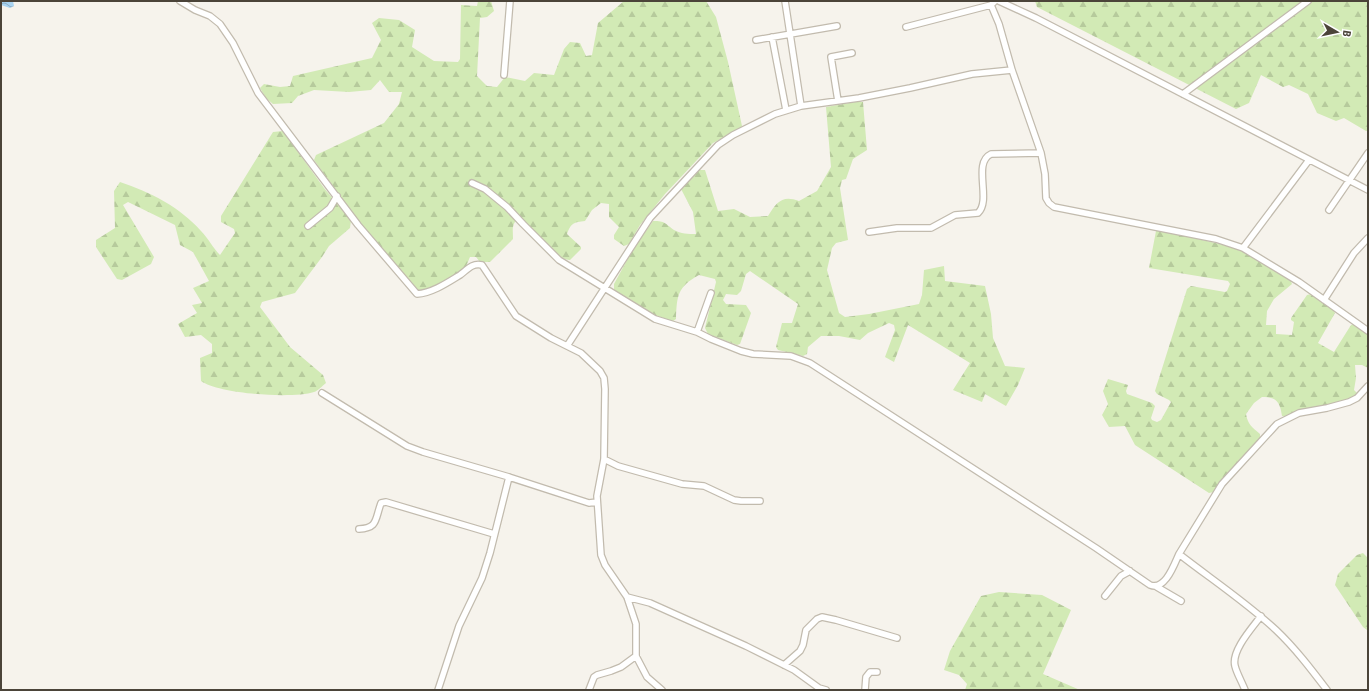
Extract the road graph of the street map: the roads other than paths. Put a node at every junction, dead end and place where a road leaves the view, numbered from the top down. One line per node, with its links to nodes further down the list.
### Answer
1 (180, 1): 25 (street)
2 (510, 1): 14 (street)
3 (784, 1): 9 (street)
4 (999, 1): 15 (street)
5 (1308, 1): 15 (street)
6 (993, 3): 8 (street); 13 (street)
7 (837, 26): 9 (street)
8 (906, 27)
9 (789, 34): 10 (street); 17 (street)
10 (772, 37): 11 (street); 18 (street)
11 (756, 40)
12 (852, 53): 16 (street)
13 (1012, 70): 16 (street); 19 (street)
14 (504, 75)
15 (1183, 94): 21 (street)
16 (838, 101): 17 (street)
17 (800, 106): 18 (street)
18 (786, 110): 31 (street)
19 (1041, 153): 28 (street); 30 (street)
20 (1368, 153): 22 (street)
21 (1309, 160): 22 (street); 30 (street)
22 (1350, 180): 24 (street); 26 (street)
23 (472, 183): 31 (street)
24 (1368, 190)
25 (337, 196): 27 (street); 36 (street)
26 (1329, 210)
27 (308, 226)
28 (869, 232)
29 (1368, 238): 33 (street)
30 (1243, 248): 33 (street)
31 (605, 288): 35 (street); 36 (street)
32 (711, 293): 35 (street)
33 (1324, 300): 34 (street)
34 (1368, 331)
35 (697, 332): 46 (street)
36 (567, 346): 39 (street)
37 (1368, 386): 45 (street)
38 (322, 393): 40 (street)
39 (604, 459): 41 (street); 42 (street)
40 (509, 477): 42 (street); 44 (street)
41 (760, 501)
42 (597, 502): 49 (street)
43 (359, 530): 44 (street)
44 (494, 534): 56 (street)
45 (1179, 554): 47 (street); 51 (street)
46 (1130, 571): 47 (street); 48 (street)
47 (1157, 587): 50 (street)
48 (1105, 596)
49 (627, 597): 53 (street); 54 (street)
50 (1182, 601)
51 (1261, 616): 61 (street); 62 (street)
52 (897, 638): 54 (street)
53 (636, 656): 57 (street); 58 (street)
54 (784, 665): 59 (street)
55 (877, 672): 60 (street)
56 (438, 690)
57 (589, 690)
58 (662, 690)
59 (826, 690)
60 (865, 690)
61 (1245, 690)
62 (1328, 690)

